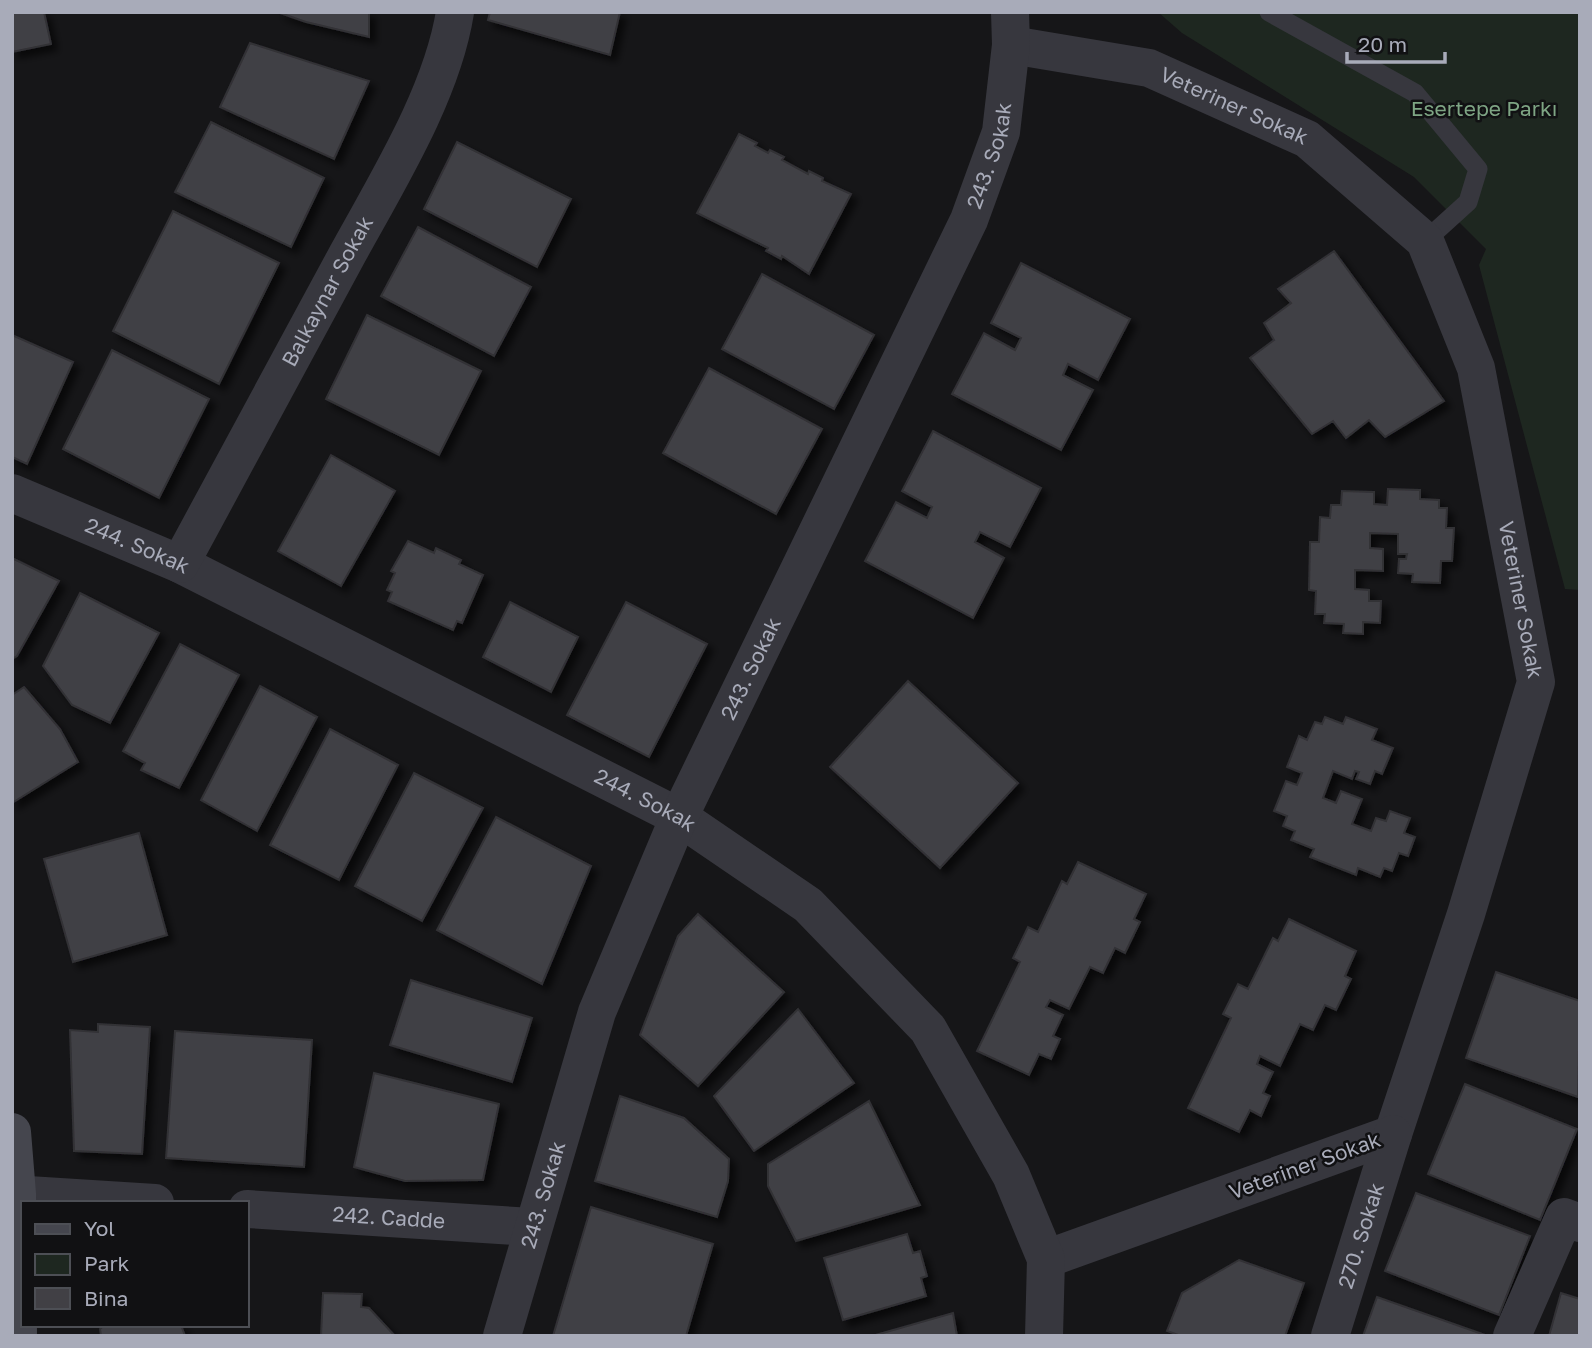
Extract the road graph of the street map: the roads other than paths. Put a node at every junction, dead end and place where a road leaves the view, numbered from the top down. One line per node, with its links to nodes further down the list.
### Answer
1 (455, 12): 6 (street, Balkaynar Sokak)
2 (1269, 12): 4 (lane)
3 (1011, 28): 4 (street, Veteriner Sokak); 7 (street, 243. Sokak)
4 (1425, 241): 9 (street, Veteriner Sokak)
5 (12, 493): 6 (street, 244. Sokak)
6 (180, 564): 7 (street, 244. Sokak)
7 (679, 817): 14 (street, 243. Sokak); 15 (street, 244. Sokak)
8 (12, 1132): 10 (main road)
9 (1393, 1134): 15 (street, Veteriner Sokak); 19 (street, 270. Sokak)
10 (15, 1194): 11 (street); 16 (main road)
11 (124, 1201)
12 (248, 1209): 14 (street, 242. Cadde)
13 (1580, 1223): 20 (street)
14 (532, 1227): 17 (street, 243. Sokak)
15 (1046, 1259): 18 (street, 244. Sokak)
16 (18, 1336)
17 (502, 1336)
18 (1044, 1336)
19 (1330, 1336)
20 (1512, 1336)

